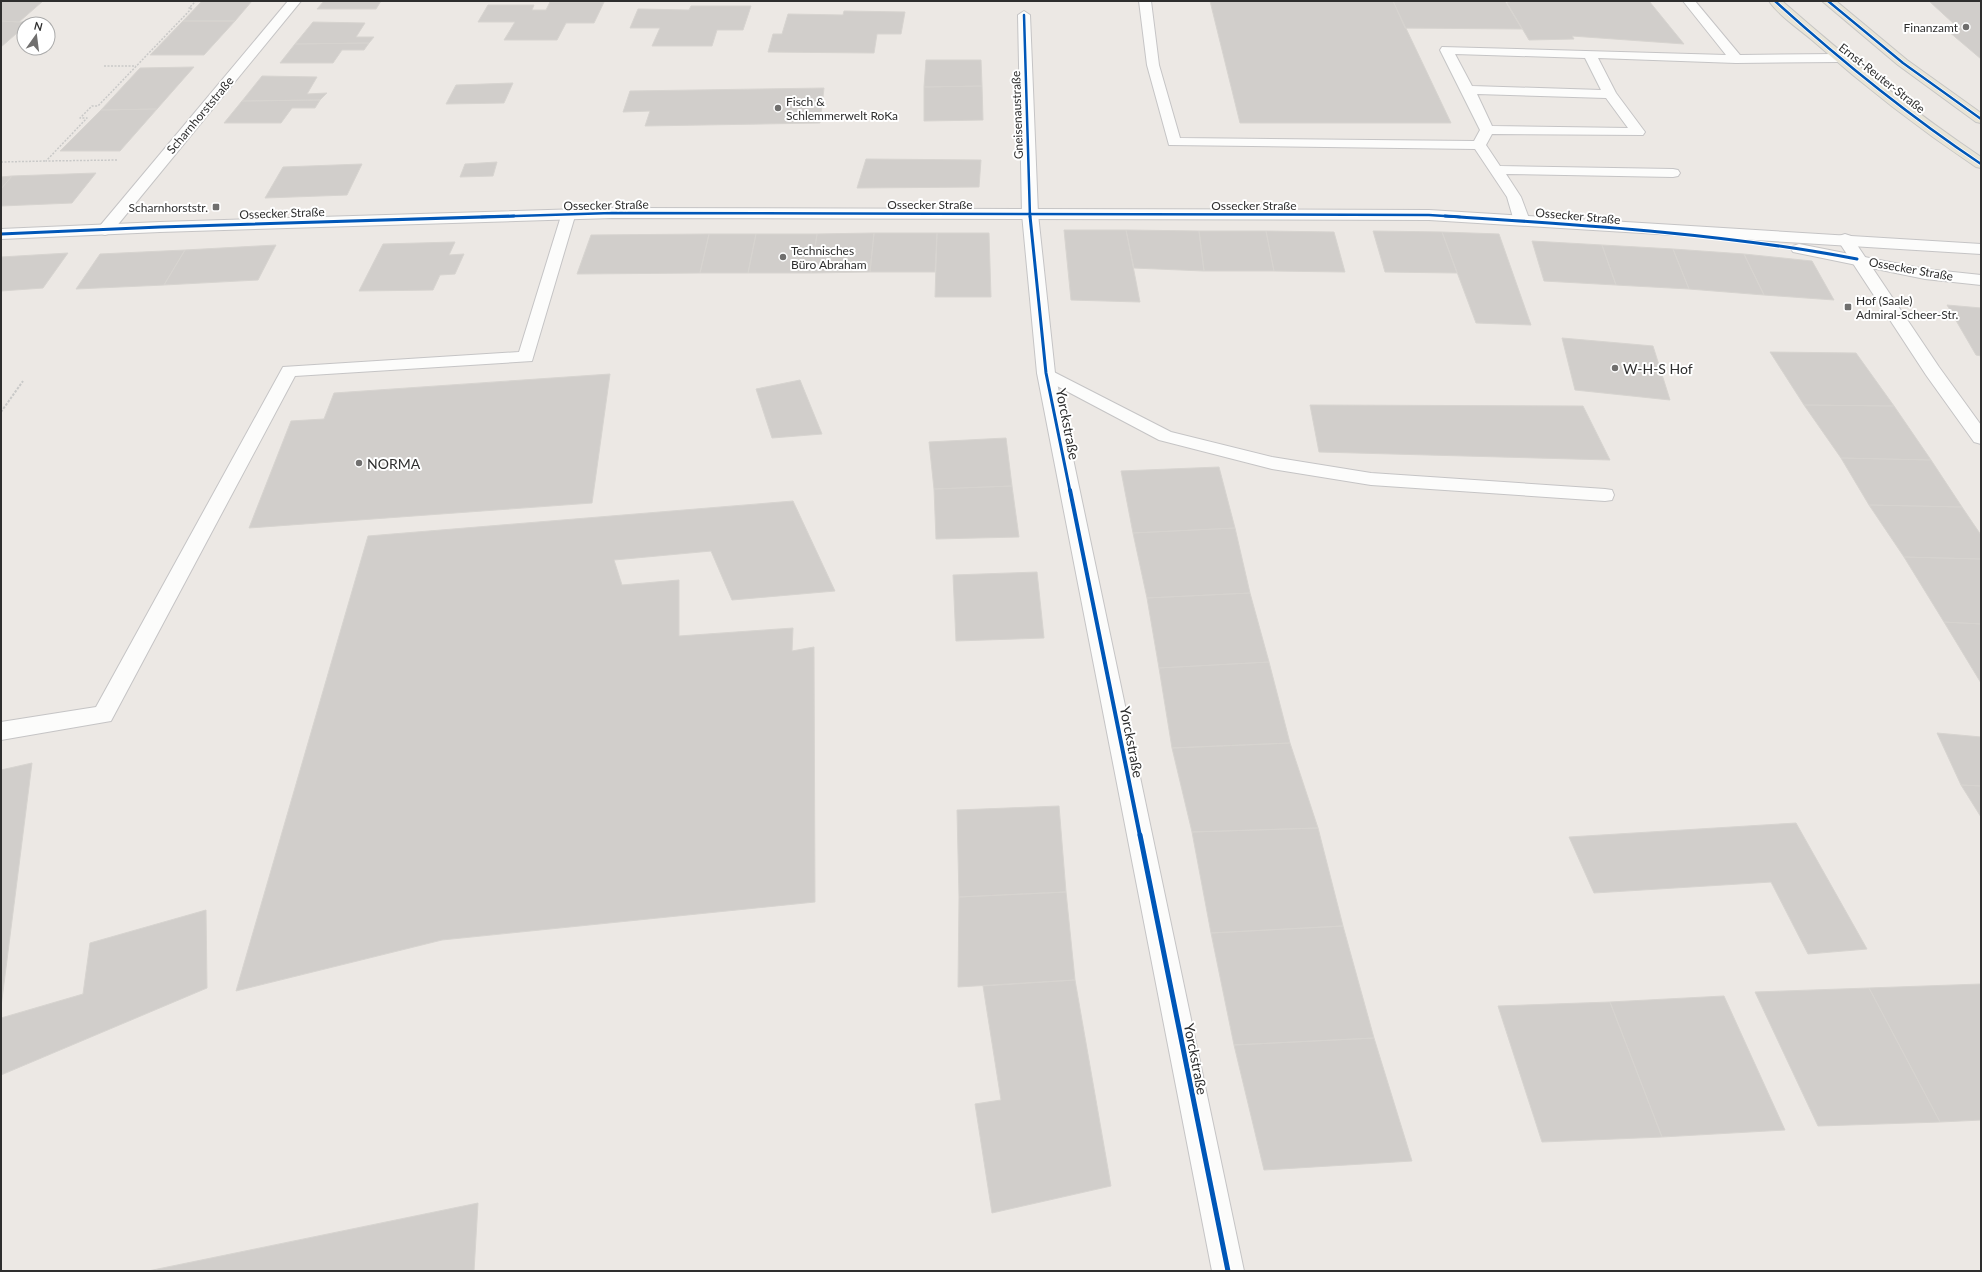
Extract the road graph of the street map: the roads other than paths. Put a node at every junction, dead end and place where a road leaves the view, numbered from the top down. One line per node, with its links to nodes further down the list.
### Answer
1 (295, 1): 22 (street, Scharnhorststraße)
2 (1145, 1): 14 (lane)
3 (1690, 1): 8 (lane)
4 (1775, 1): 9 (main road, Ernst-Reuter-Straße)
5 (1828, 1): 12 (main road, Ernst-Reuter-Straße)
6 (1024, 15): 18 (street, Gneisenaustraße)
7 (1589, 54): 8 (lane); 10 (lane); 11 (lane)
8 (1736, 58): 9 (lane)
9 (1838, 58): 15 (main road, Ernst-Reuter-Straße)
10 (1468, 90): 11 (lane); 13 (lane)
11 (1610, 94): 13 (lane)
12 (1981, 119)
13 (1487, 130): 14 (lane)
14 (1479, 145): 16 (lane)
15 (1981, 164)
16 (1496, 170): 17 (lane); 20 (lane)
17 (1673, 173)
18 (1030, 214): 19 (street, Ossecker Straße); 20 (street, Ossecker Straße); 28 (street, Yorckstraße)
19 (568, 216): 22 (street, Ossecker Straße); 31 (lane)
20 (1522, 221): 21 (street, Ossecker Straße)
21 (1580, 225): 24 (street, Ossecker Straße); 26 (street, Ossecker Straße)
22 (104, 230): 23 (street, Ossecker Straße)
23 (1, 234)
24 (1845, 239): 25 (street, Ossecker Straße); 26 (street)
25 (1981, 249)
26 (1857, 259): 27 (street, Ossecker Straße); 29 (street)
27 (1981, 280)
28 (1046, 373): 30 (lane); 32 (street, Yorckstraße)
29 (1981, 438)
30 (1605, 495)
31 (1, 731)
32 (1228, 1271)

